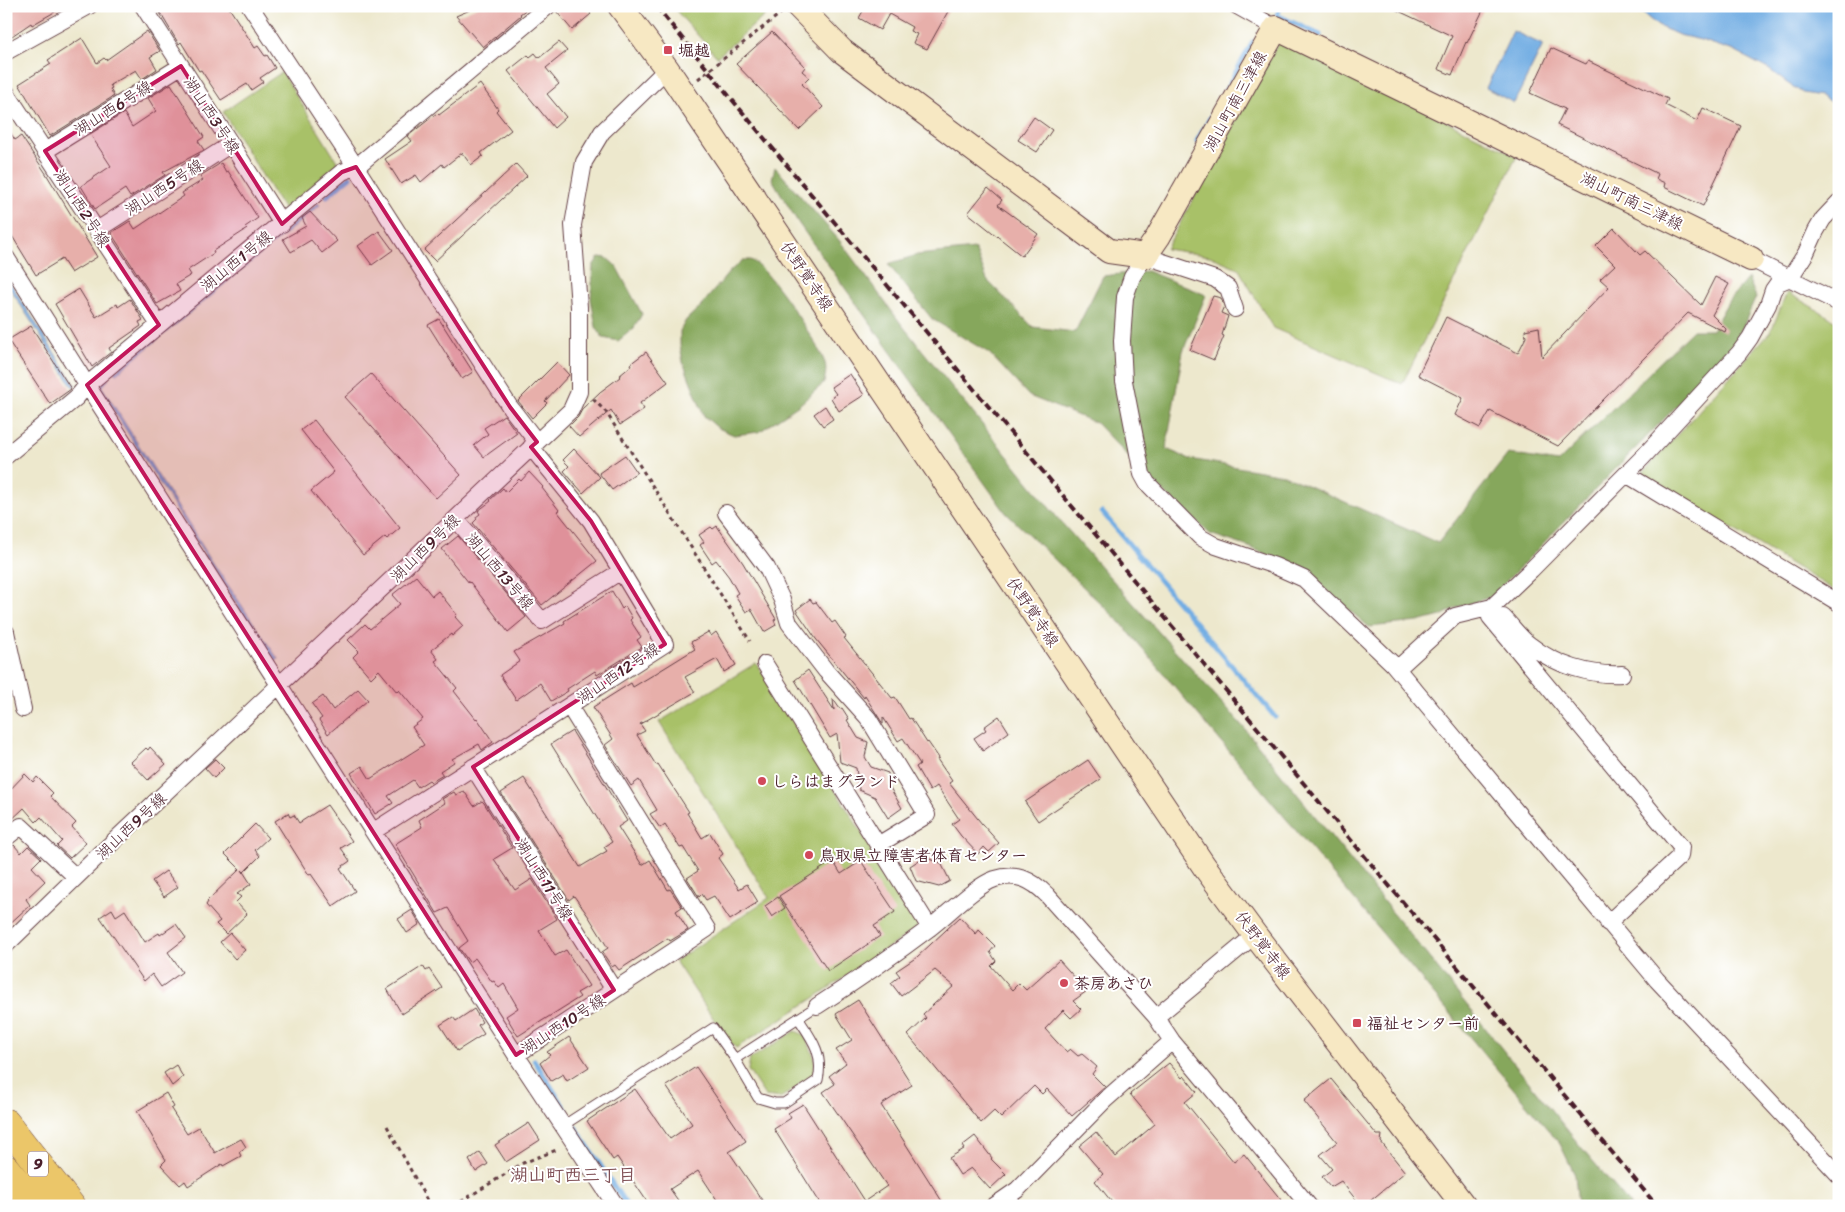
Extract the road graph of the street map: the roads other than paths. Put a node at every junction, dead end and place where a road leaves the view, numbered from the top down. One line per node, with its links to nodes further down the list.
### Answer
1 (89, 6): 9 (street)
2 (143, 6): 10 (street, 湖山西3号線)
3 (250, 6): 15 (street)
4 (548, 6): 15 (street, 湖山西1号線)
5 (620, 6): 11 (main road, 伏野覚寺線)
6 (1237, 6): 8 (street)
7 (790, 9): 19 (main road)
8 (1276, 28): 19 (main road, 湖山町南三津線); 21 (main road, 湖山町南三津線)
9 (6, 52)
10 (181, 66): 13 (street, 湖山西3号線); 14 (street, 湖山西6号線)
11 (667, 69): 27 (street, 湖山西9号線); 49 (main road, 伏野覚寺線)
12 (6, 92): 14 (street, 湖山西2号線)
13 (231, 144): 17 (street, 湖山西3号線); 18 (street, 湖山西5号線)
14 (45, 151): 18 (street, 湖山西2号線)
15 (356, 167): 17 (street, 湖山西1号線); 27 (street, 湖山西12号線)
16 (1839, 202): 22 (street)
17 (282, 224): 25 (street, 湖山西1号線)
18 (96, 230): 25 (street, 湖山西2号線)
19 (1145, 256): 24 (street); 37 (street)
20 (6, 257): 26 (street)
21 (1751, 259): 22 (street)
22 (1790, 278): 23 (street); 29 (street)
23 (1839, 303)
24 (1235, 309)
25 (159, 325): 26 (street, 湖山西1号線)
26 (87, 385): 28 (street, 湖山西1号線); 39 (street, 湖山西10号線)
27 (534, 445): 31 (street, 湖山西9号線); 32 (street, 湖山西12号線)
28 (6, 456)
29 (1626, 474): 33 (street); 34 (street)
30 (726, 512): 45 (street)
31 (456, 519): 32 (street, 湖山西13号線); 39 (street, 湖山西9号線)
32 (621, 571): 40 (street, 湖山西12号線)
33 (1839, 603)
34 (1492, 607): 37 (street); 38 (street); 47 (street)
35 (6, 632): 41 (street)
36 (765, 664): 45 (street)
37 (1397, 669): 47 (street)
38 (1622, 674)
39 (280, 686): 43 (street, 湖山西10号線); 46 (street, 湖山西9号線)
40 (569, 706): 42 (street, 湖山西12号線); 51 (street, 湖山西10号線)
41 (24, 709)
42 (473, 767): 43 (street, 湖山西12号線); 51 (street, 湖山西11号線)
43 (374, 831): 56 (street, 湖山西10号線)
44 (6, 838): 46 (street)
45 (878, 844): 48 (street)
46 (76, 877): 50 (street, 湖山西9号線)
47 (1608, 923): 61 (street)
48 (930, 928): 52 (street); 53 (street)
49 (1254, 935): 53 (street); 67 (main road, 伏野覚寺線)
50 (6, 945)
51 (614, 990): 56 (street, 湖山西10号線)
52 (817, 1006): 54 (lane)
53 (1156, 1017): 55 (street)
54 (798, 1018): 57 (lane); 57 (lane)
55 (1172, 1041): 65 (street); 66 (street)
56 (516, 1055): 59 (street)
57 (735, 1059): 59 (lane)
58 (6, 1123): 63 (highway, 9)
59 (564, 1125): 64 (street)
60 (6, 1169): 62 (highway, 9)
61 (1839, 1175)
62 (36, 1206)
63 (70, 1206)
64 (616, 1206)
65 (994, 1206)
66 (1309, 1206)
67 (1464, 1206)

